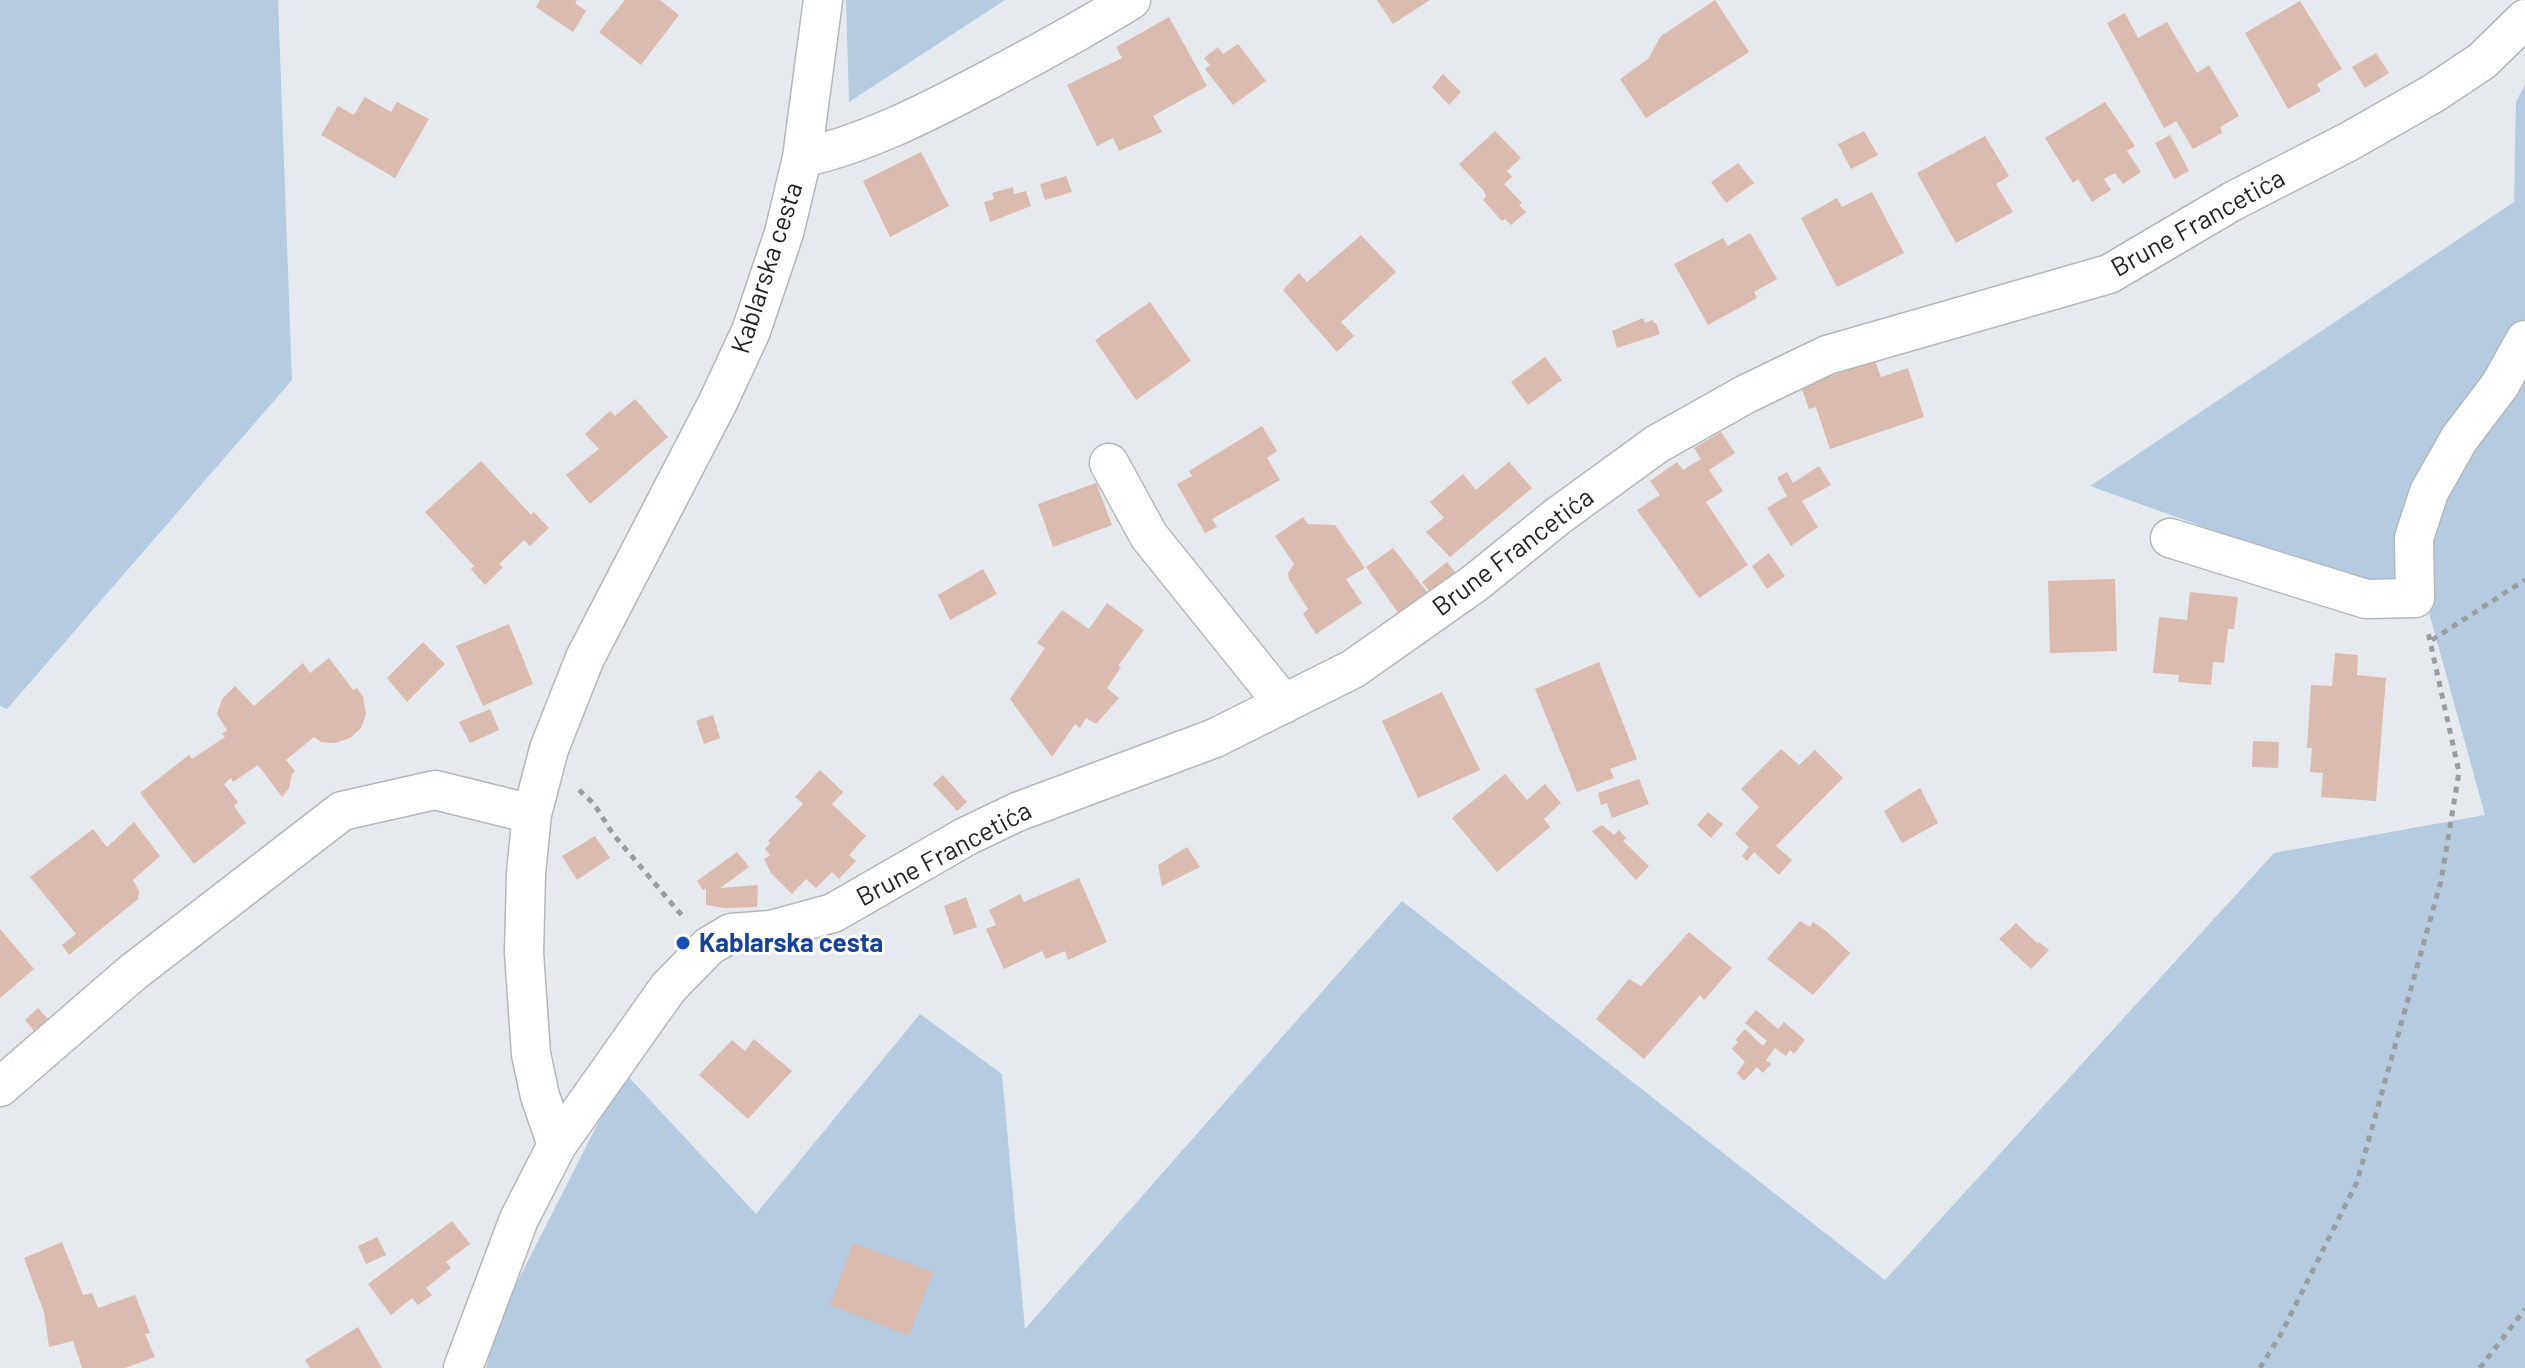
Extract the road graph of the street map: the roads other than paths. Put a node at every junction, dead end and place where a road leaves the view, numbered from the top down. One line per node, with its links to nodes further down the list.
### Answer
1 (823, 0): 4 (street, Kablarska cesta)
2 (1131, 0): 4 (street, Kablarska cesta)
3 (2525, 19): 8 (street, Brune Francetića)
4 (802, 158): 9 (street, Kablarska cesta)
5 (2525, 340): 7 (street)
6 (1109, 463): 8 (street)
7 (2170, 538)
8 (1284, 704): 11 (street, Brune Francetića)
9 (532, 814): 10 (street); 11 (street, Kablarska cesta)
10 (0, 1087)
11 (557, 1145): 12 (street)
12 (463, 1368)

